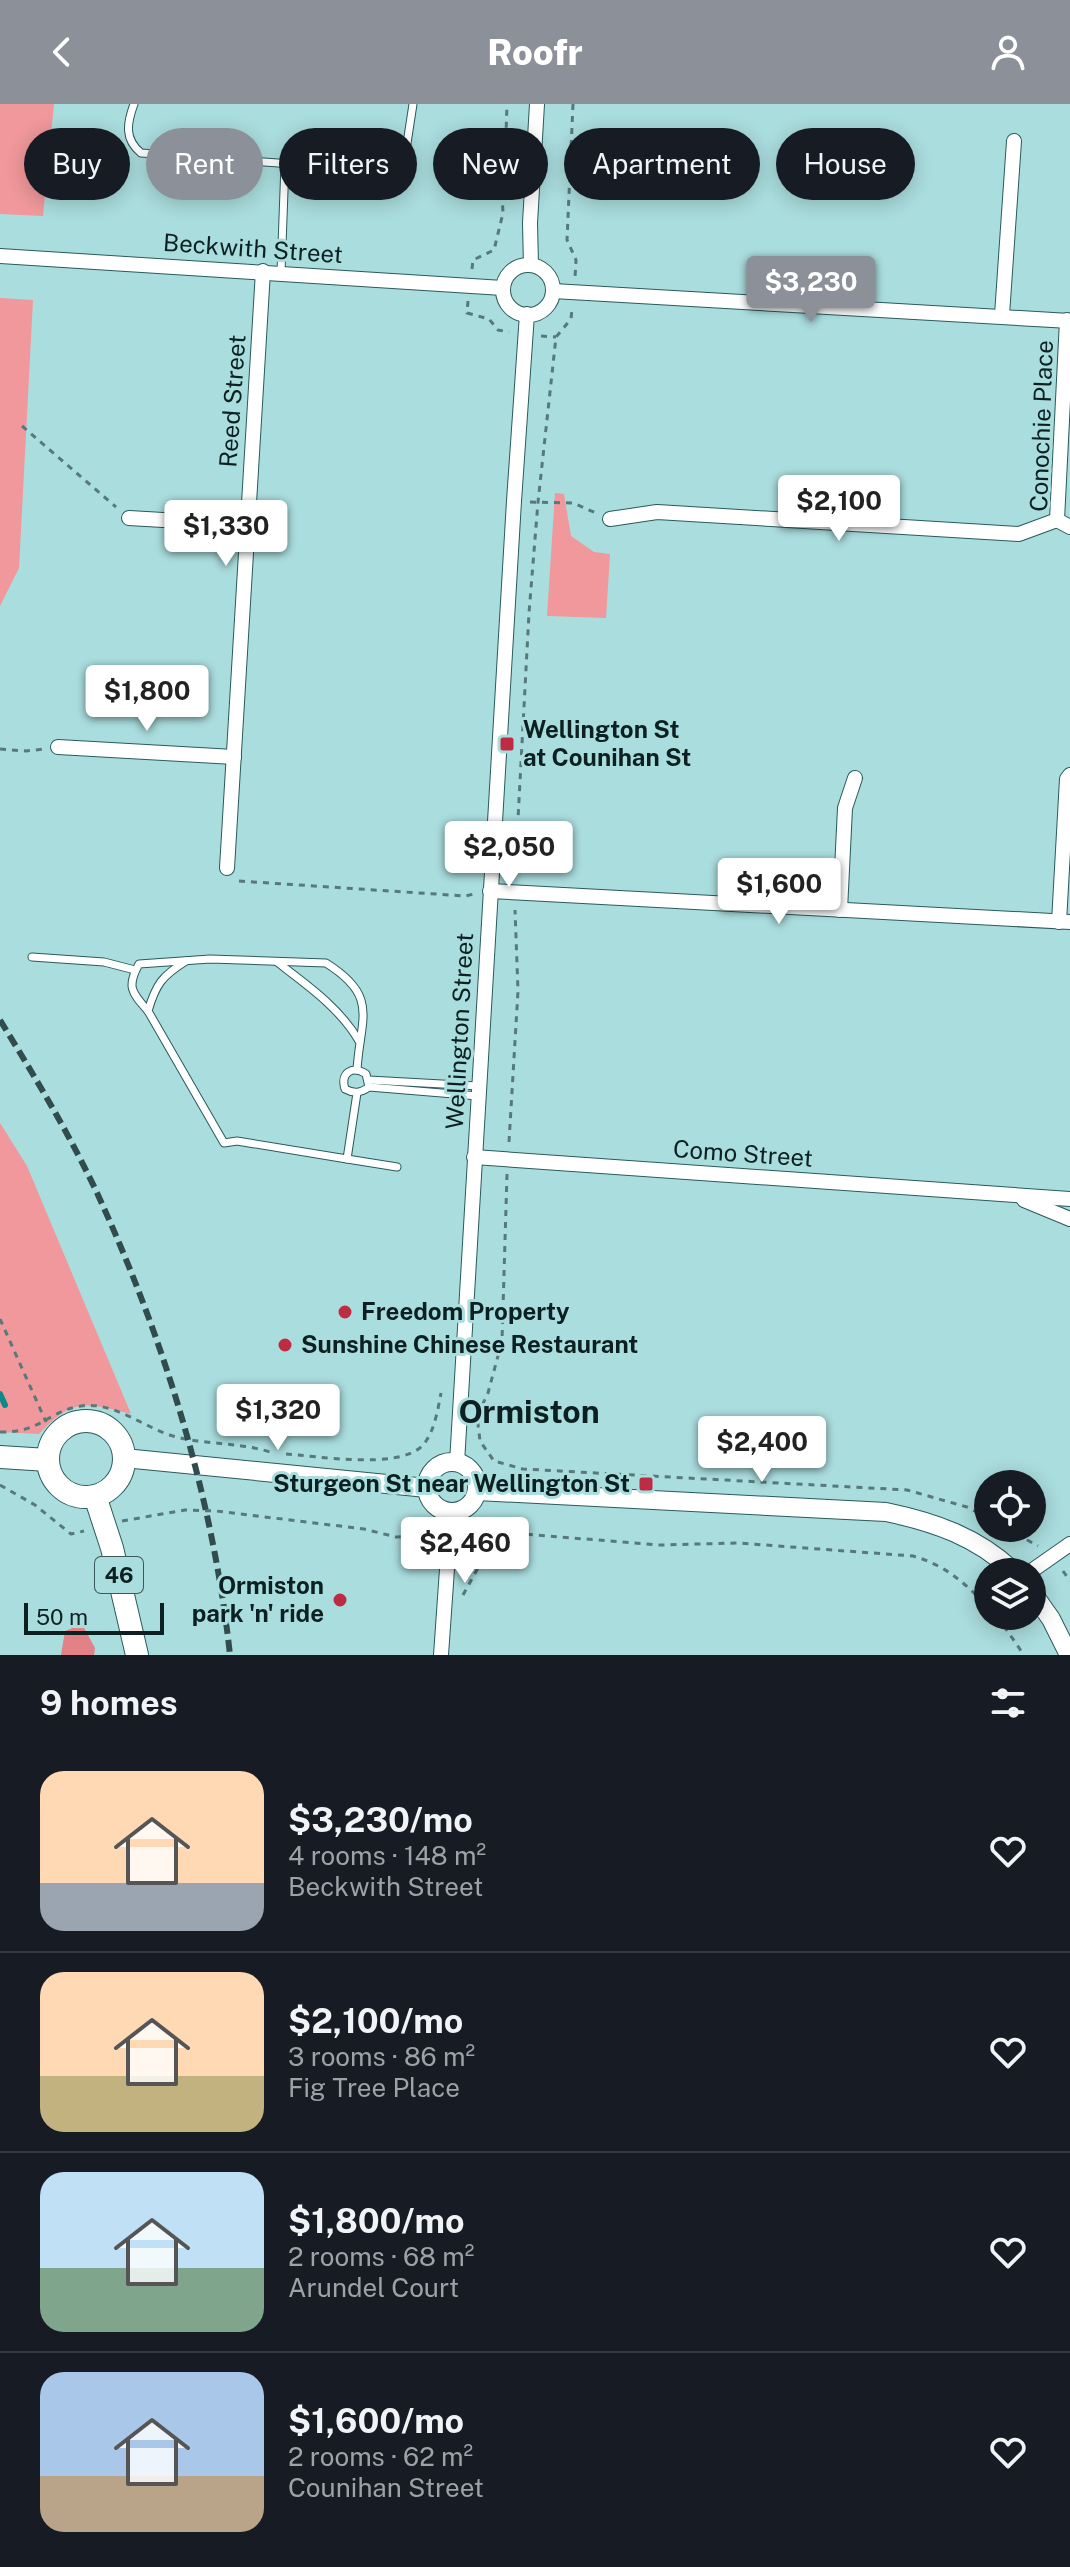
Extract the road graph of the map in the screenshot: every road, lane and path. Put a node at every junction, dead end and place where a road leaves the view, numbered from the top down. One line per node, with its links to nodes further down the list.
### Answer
1 (134, 104): 8 (lane)
2 (413, 104): 6 (lane)
3 (507, 104): 14 (path)
4 (537, 104): 11 (street)
5 (573, 104): 17 (path)
6 (410, 128)
7 (1014, 141): 19 (street)
8 (279, 164)
9 (284, 200): 13 (lane)
10 (0, 256): 12 (street, Beckwith Street)
11 (531, 265): 15 (street); 16 (street)
12 (263, 271): 13 (street, Beckwith Street); 29 (street, Reed Street)
13 (281, 272): 14 (street, Beckwith Street)
14 (470, 286): 15 (street, Beckwith Street); 21 (path)
15 (503, 288): 18 (street)
16 (553, 291): 17 (street); 18 (street)
17 (574, 292): 19 (street); 22 (path)
18 (527, 314): 21 (street, Wellington Street)
19 (1002, 315): 20 (street)
20 (1069, 320): 28 (street, Conochie Place)
21 (526, 335): 22 (path); 24 (street, Wellington Street)
22 (556, 337): 25 (path)
23 (22, 426): 26 (path)
24 (514, 501): 25 (path); 36 (street, Wellington Street)
25 (538, 502): 27 (path); 37 (path)
26 (129, 518): 29 (street)
27 (610, 519): 28 (street)
28 (1063, 523)
29 (248, 525): 32 (street, Reed Street)
30 (58, 747): 31 (path); 32 (street)
31 (0, 749)
32 (234, 757): 35 (street, Reed Street)
33 (1070, 775): 39 (street)
34 (855, 778): 38 (street)
35 (227, 868): 36 (path)
36 (490, 891): 37 (street); 48 (street, Wellington Street)
37 (515, 893): 38 (street); 52 (path)
38 (840, 910): 39 (street)
39 (1064, 922)
40 (32, 957): 43 (lane)
41 (275, 960): 42 (lane); 45 (lane); 45 (lane)
42 (188, 961): 43 (lane); 44 (lane)
43 (135, 970): 44 (lane)
44 (148, 1011): 51 (lane)
45 (359, 1041): 46 (lane)
46 (357, 1070): 47 (lane); 49 (lane)
47 (369, 1083): 48 (lane); 49 (lane)
48 (478, 1091): 50 (street, Wellington Street)
49 (357, 1093): 51 (lane)
50 (474, 1157): 52 (street, Como Street); 66 (street, Wellington Street)
51 (347, 1159): 53 (lane)
52 (508, 1160): 54 (street, Como Street); 71 (path)
53 (397, 1167)
54 (1009, 1194): 55 (street, Como Street); 56 (street, Como Street)
55 (1070, 1199)
56 (1070, 1219)
57 (0, 1319): 59 (path)
58 (441, 1393): 62 (path)
59 (46, 1422): 60 (path); 61 (path)
60 (0, 1432)
61 (271, 1453)
62 (285, 1454)
63 (0, 1457): 65 (main road)
64 (124, 1458): 65 (main road); 68 (street); 70 (main road)
65 (48, 1460): 70 (main road)
66 (457, 1463): 68 (street); 69 (street)
67 (0, 1485): 73 (path)
68 (427, 1488): 72 (street)
69 (477, 1491): 72 (street); 77 (street)
70 (95, 1496): 73 (main road, 46)
71 (974, 1511)
72 (451, 1512): 75 (street)
73 (105, 1525): 75 (path); 83 (main road, 46)
74 (498, 1532): 75 (path); 79 (path); 80 (path)
75 (450, 1534): 84 (street)
76 (1070, 1544): 78 (street)
77 (997, 1558)
78 (1046, 1561)
79 (974, 1592)
80 (463, 1595)
81 (1046, 1612): 86 (street)
82 (1007, 1630): 85 (path)
83 (137, 1655)
84 (441, 1655)
85 (1024, 1655)
86 (1069, 1655)

